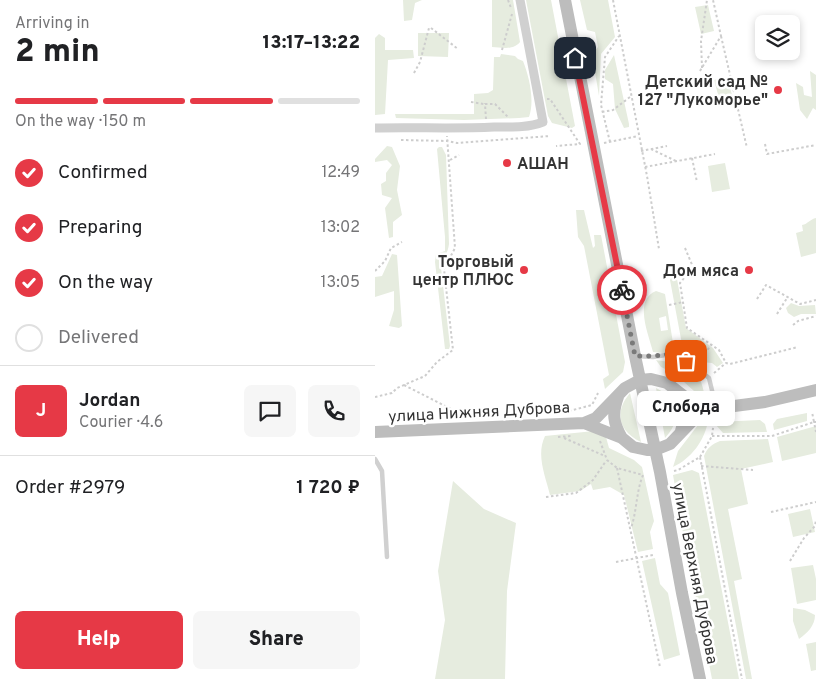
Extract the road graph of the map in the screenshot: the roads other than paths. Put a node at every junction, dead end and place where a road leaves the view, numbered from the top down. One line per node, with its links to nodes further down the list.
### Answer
1 (565, 0): 4 (street, улица Верхняя Дуброва)
2 (517, 3): 3 (street)
3 (375, 128)
4 (635, 356): 5 (street, улица Верхняя Дуброва); 6 (street); 8 (street, улица Верхняя Дуброва); 9 (lane)
5 (640, 380): 6 (street); 8 (street, улица Нижняя Дуброва); 15 (street, улица Верхняя Дуброва)
6 (671, 386): 9 (street); 12 (street, улица Верхняя Дуброва)
7 (816, 390): 9 (street)
8 (621, 393): 10 (street, улица Нижняя Дуброва); 13 (street, улица Верхняя Дуброва)
9 (714, 409): 12 (street)
10 (584, 423): 11 (street, улица Нижняя Дуброва); 13 (street, улица Нижняя Дуброва)
11 (375, 432)
12 (679, 435): 15 (street); 17 (street, улица Верхняя Дуброва)
13 (622, 438): 14 (street, улица Нижняя Дуброва)
14 (633, 446): 15 (street, улица Нижняя Дуброва); 17 (street, улица Верхняя Дуброва)
15 (655, 450): 17 (street, улица Верхняя Дуброва)
16 (375, 460): 18 (lane)
17 (660, 472): 19 (street, улица Верхняя Дуброва)
18 (387, 557)
19 (700, 679)

